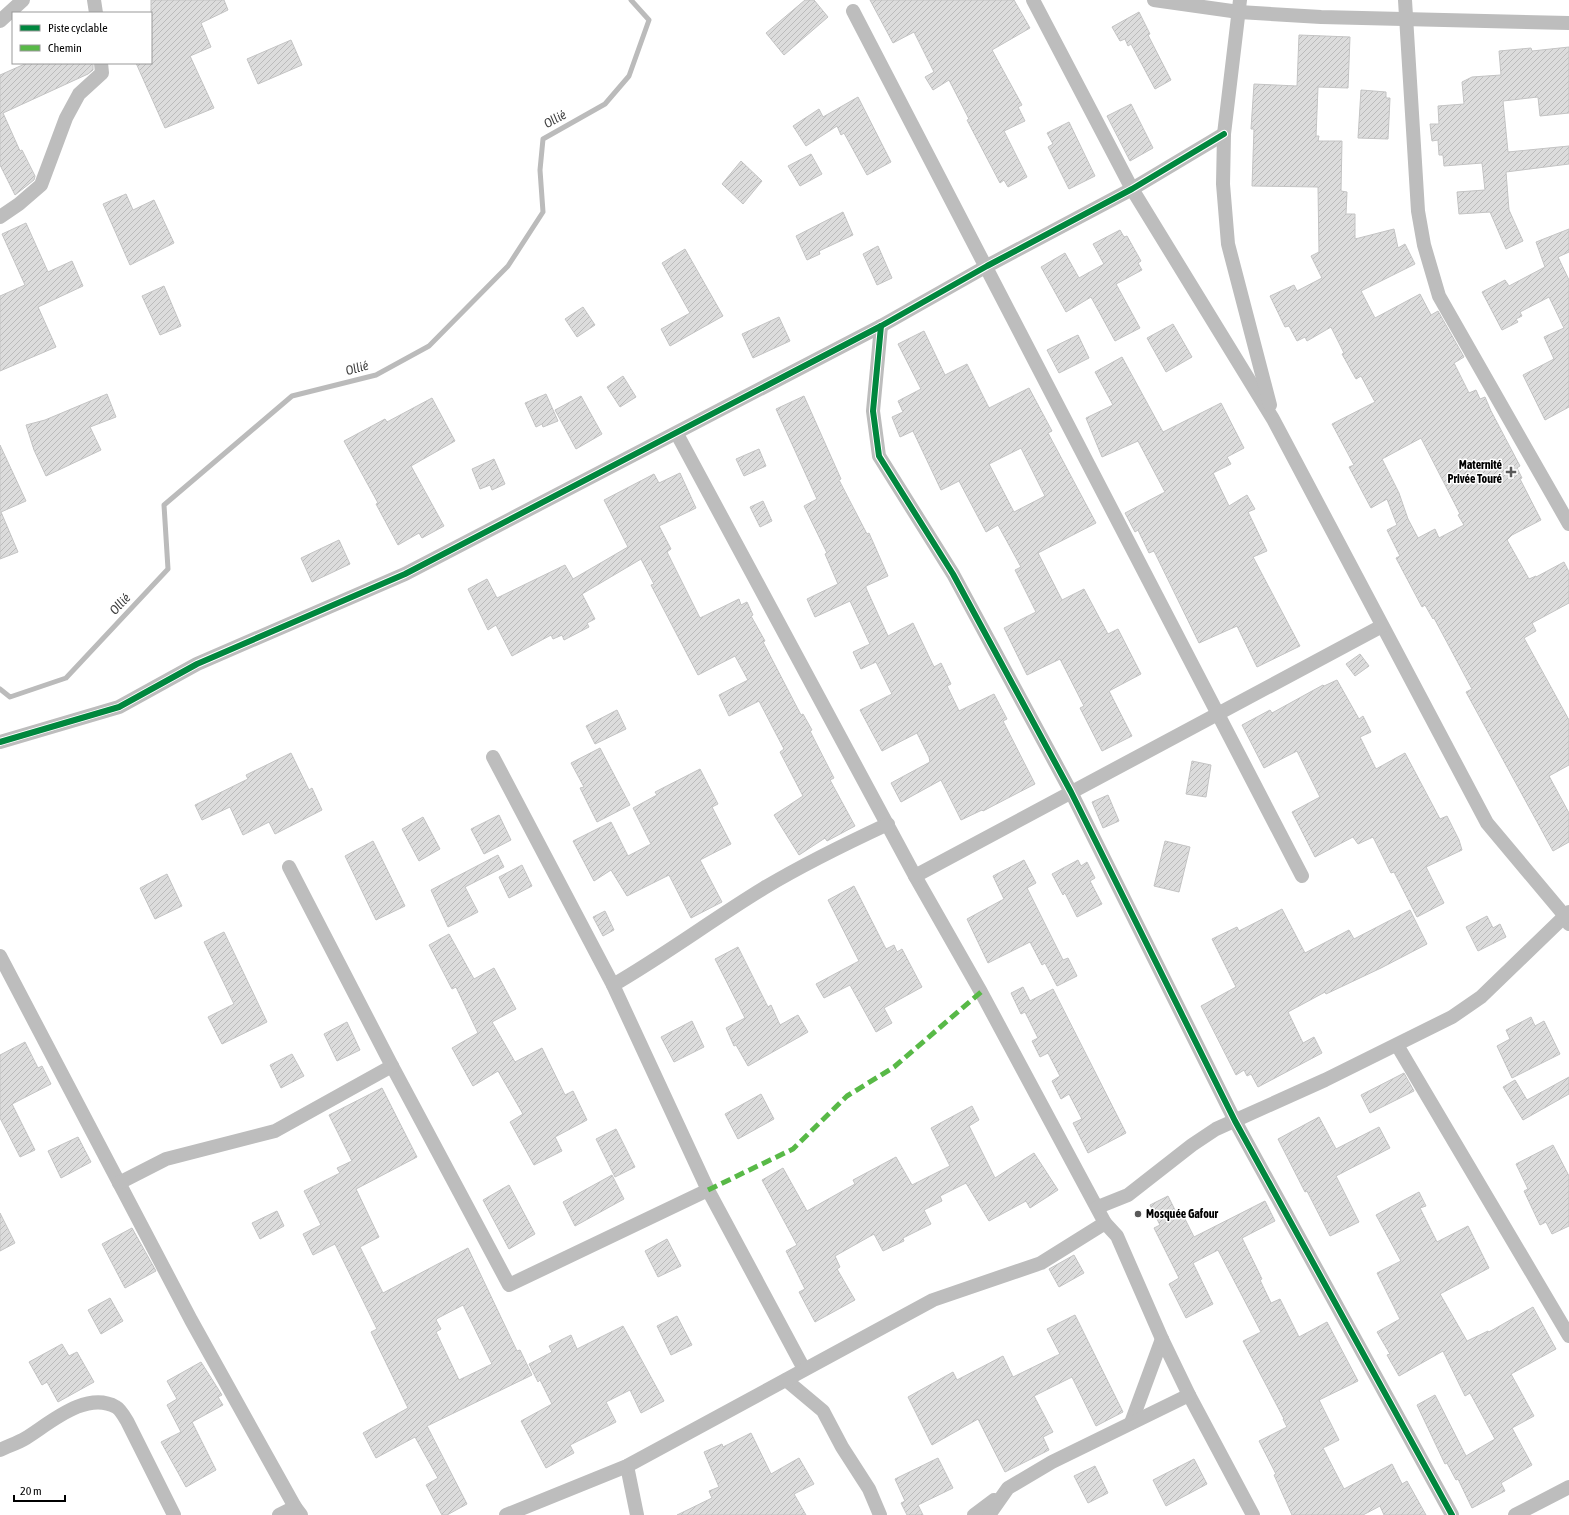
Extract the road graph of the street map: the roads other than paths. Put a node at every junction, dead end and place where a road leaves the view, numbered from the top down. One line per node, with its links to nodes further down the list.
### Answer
1 (23, 0): 9 (street)
2 (94, 0): 8 (street)
3 (1033, 0): 14 (street)
4 (1154, 0): 6 (street)
5 (1405, 0): 10 (street)
6 (1239, 6): 10 (street); 13 (street)
7 (853, 11): 16 (street)
8 (96, 12)
9 (0, 21)
10 (1407, 21): 11 (street); 20 (street)
11 (1569, 23)
12 (101, 64): 15 (street)
13 (1224, 134): 14 (street); 18 (street)
14 (1132, 189): 16 (street); 18 (street)
15 (0, 217)
16 (987, 266): 17 (street); 22 (street)
17 (881, 326): 19 (street); 25 (street)
18 (1273, 419): 21 (street)
19 (677, 434): 23 (street); 26 (street)
20 (1569, 524)
21 (1382, 626): 22 (street); 30 (street)
22 (1217, 714): 25 (street); 29 (street)
23 (0, 742)
24 (493, 757): 32 (street)
25 (1071, 792): 28 (street); 35 (street)
26 (888, 824): 28 (street); 32 (street)
27 (289, 867): 34 (street)
28 (915, 876): 38 (street)
29 (1302, 876)
30 (1568, 918): 33 (street)
31 (0, 956): 36 (street)
32 (613, 985): 37 (street)
33 (1397, 1045): 35 (street); 40 (street)
34 (392, 1066): 36 (street); 37 (street)
35 (1235, 1121): 38 (street); 59 (street)
36 (119, 1183): 50 (street)
37 (708, 1190): 42 (street)
38 (1098, 1207): 39 (street)
39 (1105, 1223): 41 (street); 42 (street)
40 (1569, 1336)
41 (1162, 1339): 44 (street); 45 (street)
42 (804, 1369): 43 (street)
43 (786, 1380): 47 (street); 55 (street)
44 (1189, 1395): 45 (street); 58 (street)
45 (1131, 1423): 49 (street)
46 (0, 1450): 51 (street)
47 (626, 1466): 53 (street); 54 (street)
48 (1569, 1487): 60 (street)
49 (1008, 1488): 56 (street); 57 (street)
50 (298, 1511): 52 (street)
51 (174, 1515)
52 (279, 1515)
53 (506, 1515)
54 (637, 1515)
55 (880, 1515)
56 (974, 1515)
57 (988, 1515)
58 (1252, 1515)
59 (1452, 1515)
60 (1515, 1515)

